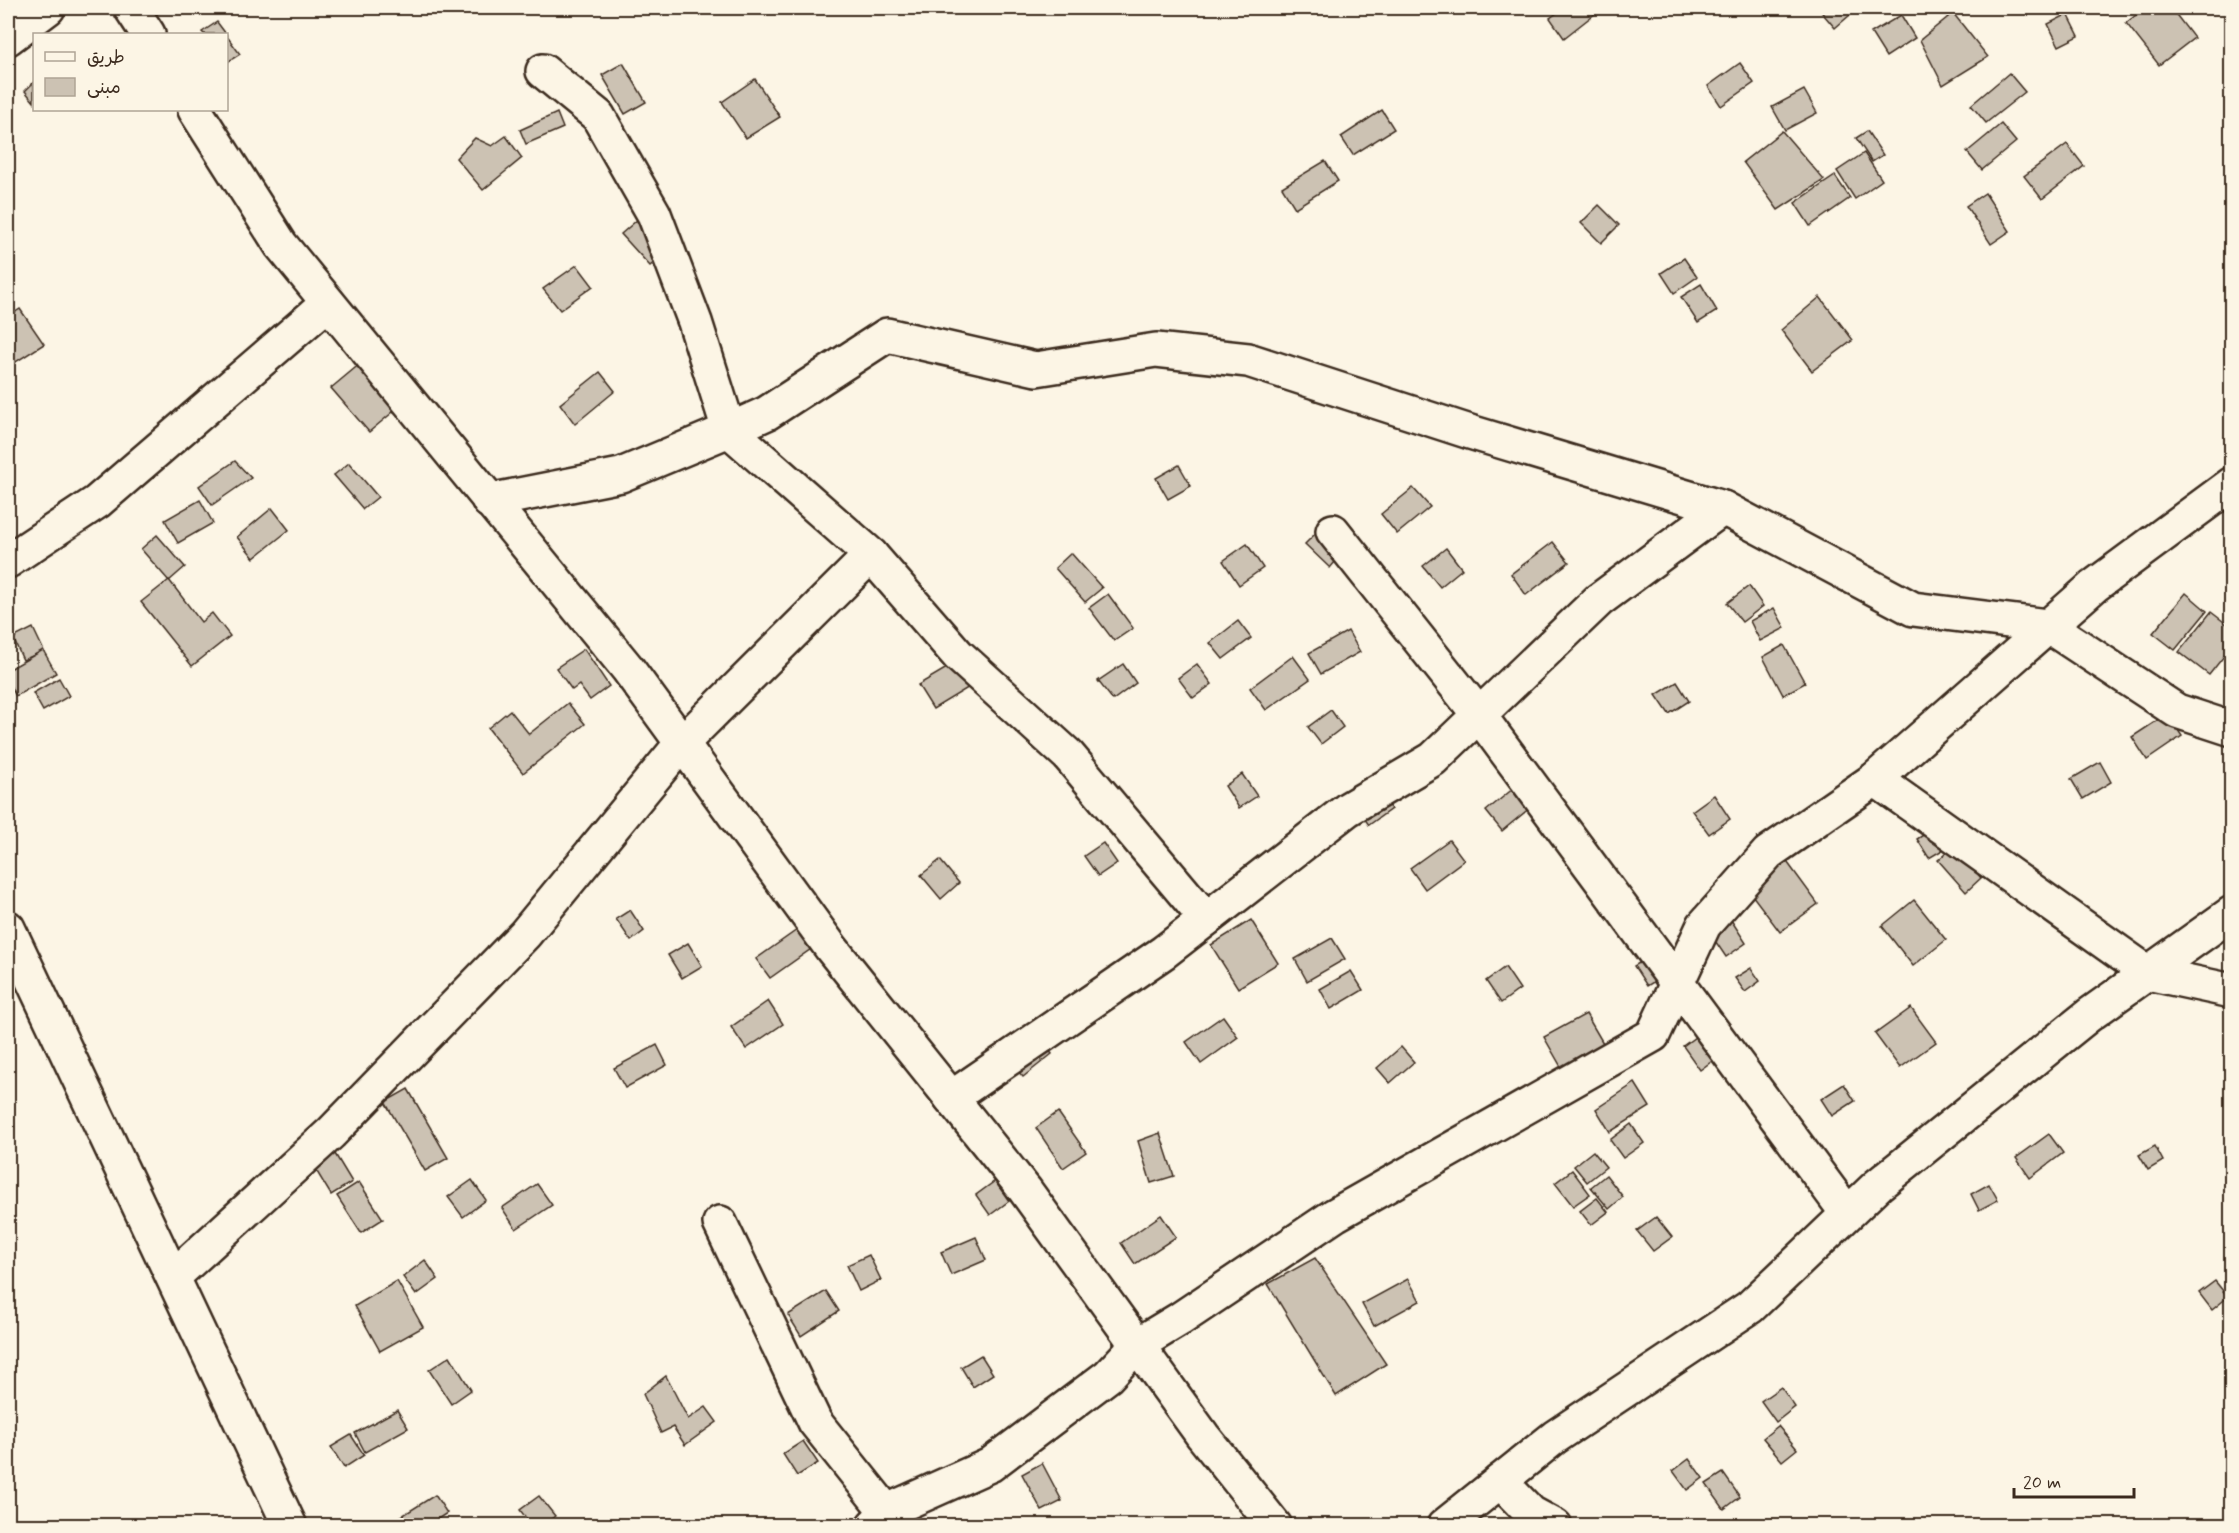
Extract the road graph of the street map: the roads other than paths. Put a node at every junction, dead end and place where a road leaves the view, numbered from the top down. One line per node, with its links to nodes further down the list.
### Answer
1 (48, 8): 4 (street)
2 (131, 8): 3 (street)
3 (147, 33)
4 (8, 38)
5 (543, 71): 8 (street)
6 (196, 111): 7 (street)
7 (328, 303): 10 (street); 14 (street)
8 (729, 430): 10 (street); 11 (street); 13 (street)
9 (2232, 484): 15 (street)
10 (489, 501): 18 (street)
11 (1723, 508): 15 (street); 16 (street)
12 (1334, 531): 16 (street)
13 (871, 555): 18 (street); 21 (street)
14 (8, 561)
15 (2048, 626): 17 (street); 19 (street)
16 (1479, 715): 21 (street); 24 (street)
17 (2232, 729)
18 (682, 744): 26 (street); 29 (street)
19 (1875, 779): 23 (street); 24 (street)
20 (2232, 913): 23 (street)
21 (1206, 919): 26 (street)
22 (8, 927): 29 (street)
23 (2148, 973): 25 (street); 27 (street)
24 (1677, 983): 27 (street); 30 (street)
25 (2232, 991)
26 (951, 1098): 30 (street)
27 (1847, 1213): 31 (street)
28 (720, 1224): 32 (street)
29 (172, 1277): 33 (street)
30 (1137, 1345): 32 (street); 34 (street)
31 (1500, 1481): 35 (street); 36 (street)
32 (886, 1521)
33 (290, 1526)
34 (1275, 1526)
35 (1444, 1526)
36 (1555, 1526)

